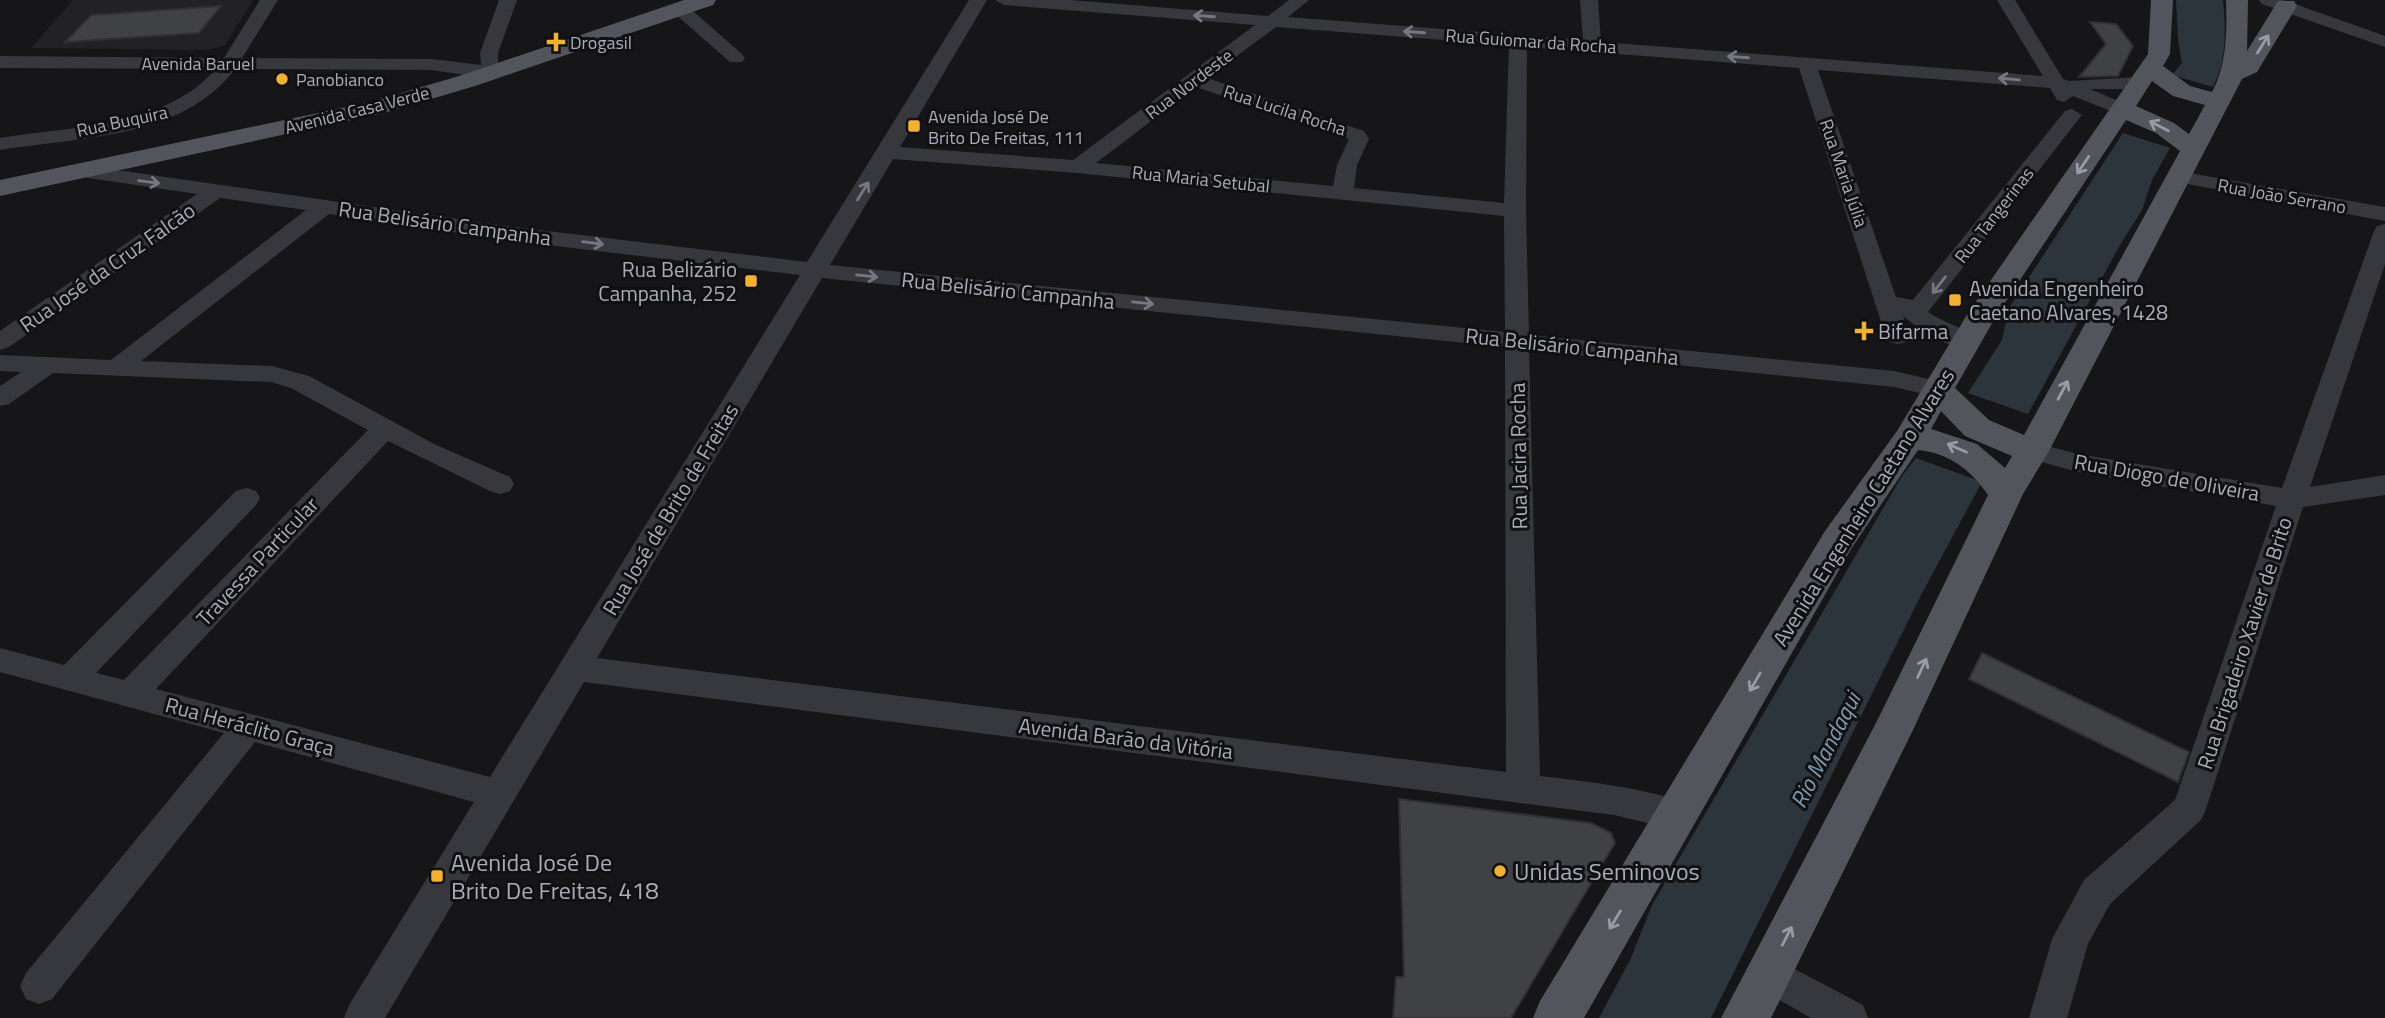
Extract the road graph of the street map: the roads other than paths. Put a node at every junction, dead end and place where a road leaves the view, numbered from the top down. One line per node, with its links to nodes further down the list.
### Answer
1 (269, 0): 20 (street, Rua Buquira)
2 (508, 0): 22 (street)
3 (705, 0): 12 (main road, Avenida Casa Verde)
4 (978, 0): 33 (street, Rua José de Brito de Freitas)
5 (1004, 0): 13 (street, Rua Guiomar da Rocha, one-way to 5)
6 (1300, 0): 13 (street, Rua Nordeste)
7 (1589, 0): 16 (street)
8 (2006, 0): 27 (street)
9 (2162, 0): 23 (main road, Avenida Engenheiro Caetano Alvares)
10 (2237, 0): 24 (main road)
11 (2277, 3): 15 (street); 24 (main road, one-way to 11)
12 (680, 9): 17 (street); 22 (main road, Avenida Casa Verde)
13 (1272, 21): 14 (street, Rua Guiomar da Rocha, one-way to 13); 25 (street, Rua Nordeste)
14 (1518, 40): 16 (street, Rua Guiomar da Rocha); 41 (street, Rua Jacira Rocha)
15 (2385, 41)
16 (1592, 46): 19 (street, Rua Guiomar da Rocha, one-way to 16)
17 (736, 58)
18 (0, 62): 20 (street, Avenida Baruel)
19 (1806, 62): 27 (street, Rua Guiomar da Rocha, one-way to 19); 45 (street, Rua Maria Júlia)
20 (227, 64): 21 (street, Avenida Baruel); 31 (street, Rua Buquira)
21 (396, 65): 22 (street, Avenida Baruel); 26 (street, Avenida Baruel)
22 (494, 72): 26 (main road, Avenida Casa Verde)
23 (2145, 75): 27 (street, Rua Guiomar da Rocha); 28 (main road); 29 (main road, Avenida Engenheiro Caetano Alvares)
24 (2233, 75): 28 (main road)
25 (1194, 80): 34 (street, Rua Nordeste); 39 (street, Rua Lucila Rocha)
26 (467, 81): 35 (main road, Avenida Casa Verde)
27 (2058, 83): 29 (street, Rua Guiomar da Rocha); 30 (street)
28 (2220, 100): 32 (main road)
29 (2120, 111): 30 (street); 32 (main road, one-way to 29); 49 (main road, Avenida Engenheiro Caetano Alvares, one-way to 49)
30 (2071, 115): 46 (street, Rua Tangerinas, one-way to 46)
31 (0, 144)
32 (2193, 149): 36 (main road)
33 (887, 152): 34 (street, Rua Maria Setubal); 44 (street, Rua José de Brito de Freitas, one-way to 33)
34 (1077, 167): 39 (street, Rua Maria Setubal)
35 (82, 171): 37 (main road, Avenida Casa Verde); 38 (street, Rua Belisário Campanha, one-way to 38)
36 (2178, 177): 42 (street, Rua João Serrano); 58 (main road, one-way to 36)
37 (0, 188)
38 (214, 192): 40 (street, Rua Belisário Campanha); 50 (street, Rua José da Cruz Falcão)
39 (1343, 193): 41 (street, Rua Maria Setubal)
40 (324, 206): 44 (street, Rua Belisário Campanha, one-way to 44); 53 (street)
41 (1515, 211): 48 (street, Rua Jacira Rocha)
42 (2385, 215)
43 (2385, 231): 63 (street, Rua Brigadeiro Xavier de Brito)
44 (814, 270): 48 (street, Rua Belisário Campanha, one-way to 48); 65 (street, Rua José de Brito de Freitas)
45 (1882, 283): 46 (street, Rua Maria Júlia); 47 (street, Rua Maria Júlia)
46 (1915, 313): 49 (street, Rua Maria Júlia)
47 (1898, 337)
48 (1516, 341): 54 (street, Rua Belisário Campanha); 69 (street, Rua Jacira Rocha)
49 (1967, 341): 54 (main road, Avenida Engenheiro Caetano Alvares)
50 (0, 342)
51 (0, 363): 52 (street)
52 (46, 366): 53 (street); 55 (street)
53 (117, 368): 56 (street)
54 (1937, 389): 57 (main road, Avenida Engenheiro Caetano Alvares); 58 (main road)
55 (0, 398)
56 (384, 429): 59 (street); 67 (street, Travessa Particular)
57 (1909, 438): 61 (main road, one-way to 57); 71 (main road, Avenida Engenheiro Caetano Alvares, one-way to 71)
58 (2032, 451): 61 (main road); 63 (street, Rua Diogo de Oliveira)
59 (500, 484)
60 (2385, 485): 63 (street, Rua Diogo de Oliveira)
61 (2006, 494): 72 (main road, one-way to 61)
62 (246, 498): 66 (street)
63 (2292, 499): 78 (street, Rua Brigadeiro Xavier de Brito)
64 (0, 660): 66 (street, Rua Heráclito Graça)
65 (575, 668): 69 (street, Avenida Barão da Vitória); 70 (street, Rua José de Brito de Freitas)
66 (70, 679): 67 (street, Rua Heráclito Graça)
67 (131, 694): 68 (street, Rua Heráclito Graça)
68 (249, 726): 70 (street, Rua Heráclito Graça); 73 (street)
69 (1522, 788): 71 (street, Avenida Barão da Vitória)
70 (499, 794): 74 (street, Rua José de Brito de Freitas)
71 (1677, 815): 75 (main road, Avenida Engenheiro Caetano Alvares, one-way to 75)
72 (1768, 973): 76 (main road); 77 (street)
73 (38, 986)
74 (363, 1018)
75 (1557, 1018)
76 (1745, 1018)
77 (1849, 1018)
78 (2048, 1018)

